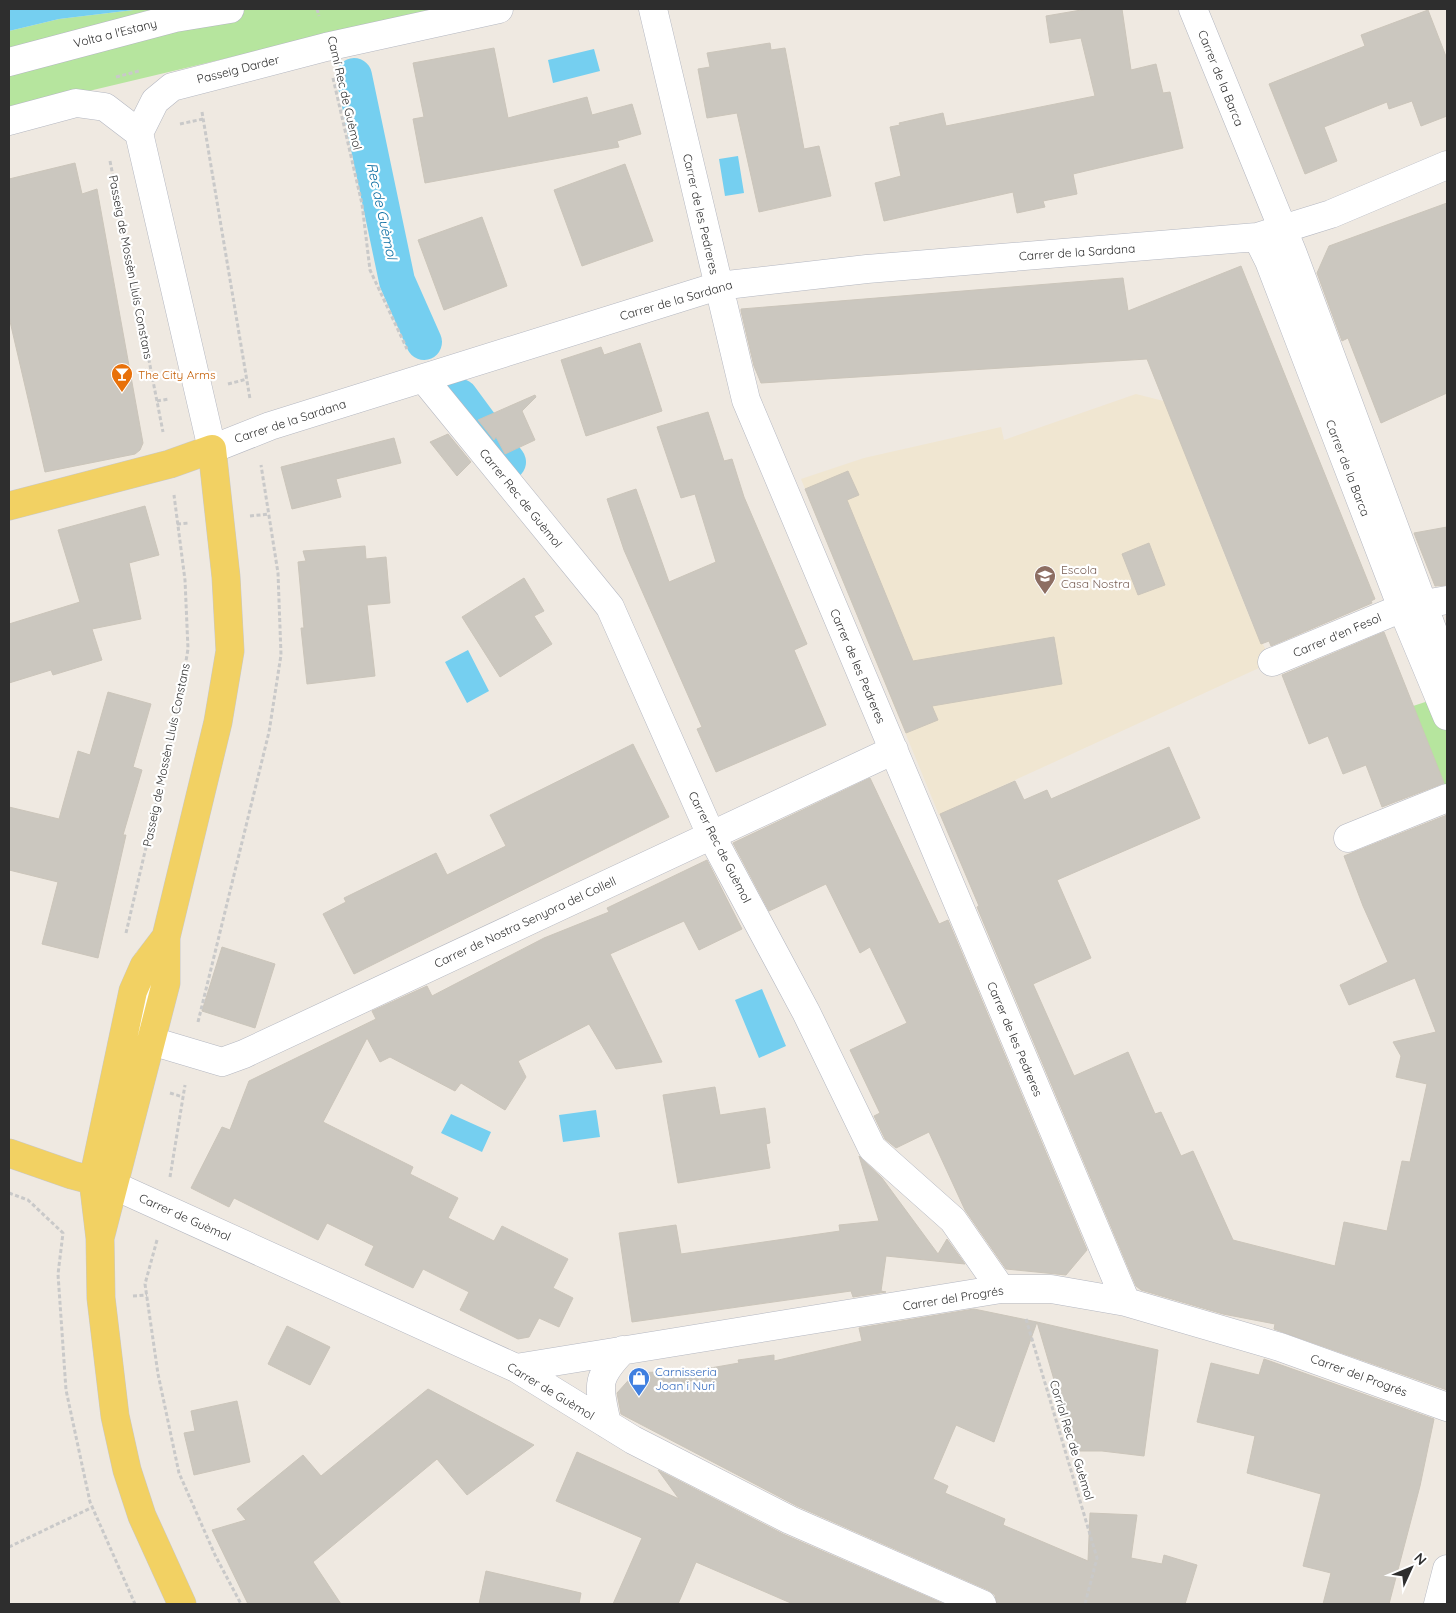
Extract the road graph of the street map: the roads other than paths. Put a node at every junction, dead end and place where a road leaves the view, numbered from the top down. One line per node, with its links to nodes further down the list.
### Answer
1 (230, 9): 5 (street, Volta a l'Estany)
2 (498, 9): 7 (street, Passeig Darder)
3 (653, 9): 10 (street, Carrer de les Pedreres)
4 (1193, 9): 9 (street, Carrer de la Barca)
5 (9, 62)
6 (9, 121): 7 (street)
7 (139, 133): 12 (street)
8 (1447, 165): 9 (street, Carrer de la Sardana)
9 (1269, 234): 10 (street, Carrer de la Sardana); 14 (street, Carrer de la Barca)
10 (718, 286): 11 (street, Carrer de la Sardana); 18 (street, Carrer de les Pedreres)
11 (423, 378): 12 (street, Carrer de la Sardana); 20 (street, Carrer Rec de Guèmol)
12 (212, 449): 13 (main road, Carrer de la Sardana); 22 (main road)
13 (9, 506)
14 (1424, 604): 15 (street, Carrer d'en Fesol); 16 (street); 17 (street)
15 (1272, 662)
16 (1447, 669)
17 (1444, 707)
18 (894, 750): 20 (street, Carrer de Nostra Senyora del Collell); 28 (street, Carrer de les Pedreres)
19 (1447, 798): 21 (street)
20 (711, 835): 24 (street, Carrer de Nostra Senyora del Collell); 27 (street, Carrer Rec de Guèmol)
21 (1348, 838)
22 (166, 937): 23 (main road); 24 (main road)
23 (148, 961): 24 (street); 26 (main road)
24 (144, 1040): 26 (main road)
25 (9, 1153): 26 (main road)
26 (104, 1183): 30 (street, Carrer de Guèmol); 34 (main road)
27 (1001, 1289): 28 (street, Carrer del Progrés); 29 (street, Carrer del Progrés)
28 (1126, 1302): 31 (street, Carrer del Progrés)
29 (623, 1350): 30 (street, Carrer del Progrés); 32 (street)
30 (516, 1368): 32 (street, Carrer de Guèmol)
31 (1447, 1407)
32 (607, 1424): 35 (street, Carrer de Guèmol)
33 (1447, 1572): 36 (street)
34 (182, 1604)
35 (982, 1604)
36 (1438, 1604)

